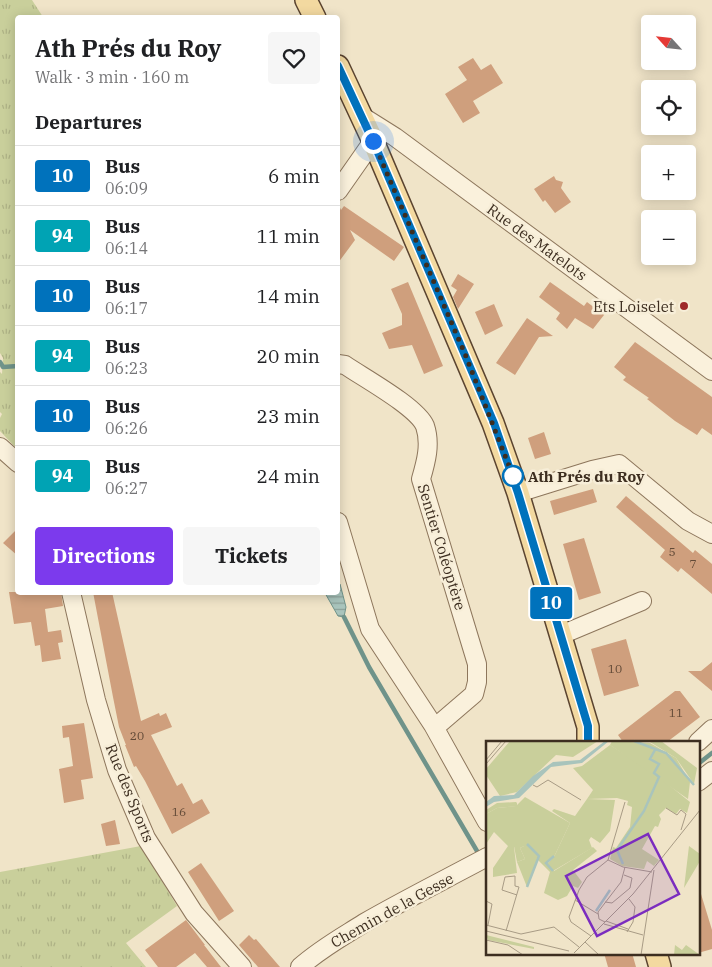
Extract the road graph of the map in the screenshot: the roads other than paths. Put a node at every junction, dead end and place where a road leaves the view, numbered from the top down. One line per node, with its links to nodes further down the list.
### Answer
1 (306, 0): 2 (main road)
2 (314, 15)
3 (340, 70): 4 (main road)
4 (360, 115): 5 (main road); 8 (street, Rue des Matelots)
5 (373, 141): 6 (street); 11 (main road)
6 (340, 188)
7 (340, 364): 17 (street, Sentier Coléoptère)
8 (712, 371)
9 (0, 447): 10 (street)
10 (15, 460)
11 (518, 493): 13 (street); 16 (main road)
12 (340, 529): 17 (street)
13 (712, 534)
14 (72, 595): 26 (street, Rue des Sports)
15 (642, 600): 16 (street)
16 (561, 636): 19 (main road)
17 (433, 725): 23 (street)
18 (712, 729): 20 (street)
19 (588, 741)
20 (699, 741)
21 (712, 771): 22 (street)
22 (700, 780)
23 (486, 820)
24 (486, 858): 27 (street, Chemin de la Gesse)
25 (656, 954): 28 (main road)
26 (242, 967)
27 (300, 967)
28 (660, 967)

